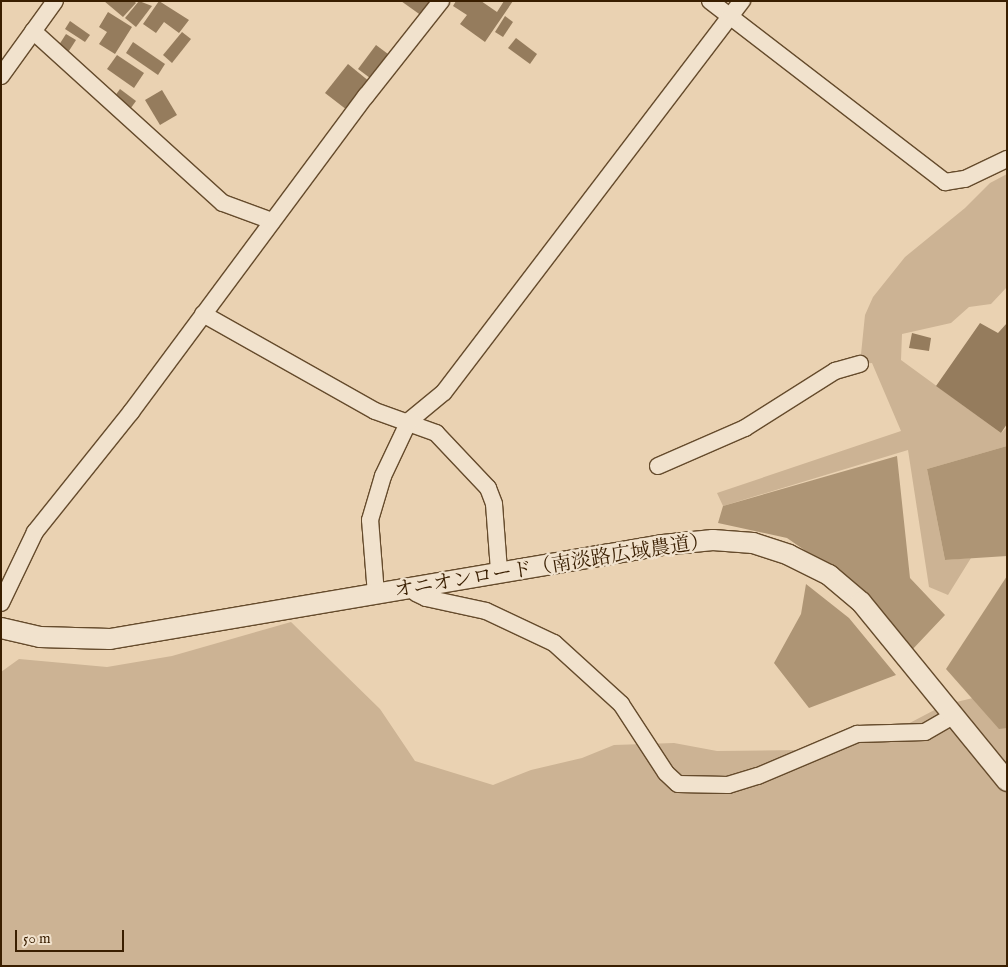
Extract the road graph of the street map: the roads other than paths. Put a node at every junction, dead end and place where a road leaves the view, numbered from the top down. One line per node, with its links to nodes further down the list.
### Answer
1 (55, 1): 6 (street)
2 (442, 1): 9 (street)
3 (710, 1): 5 (street)
4 (742, 1): 5 (street)
5 (731, 18): 8 (street); 12 (street)
6 (33, 31): 7 (street); 9 (street)
7 (1, 76)
8 (1007, 159)
9 (272, 221): 10 (street)
10 (203, 314): 12 (street); 17 (street)
11 (860, 364): 13 (street)
12 (409, 421): 14 (street); 16 (street)
13 (658, 466)
14 (499, 571): 15 (street, オニオンロード（南淡路広域農道）); 19 (street, オニオンロード（南淡路広域農道）)
15 (414, 587): 16 (street, オニオンロード（南淡路広域農道）); 19 (street)
16 (376, 594): 18 (street, オニオンロード（南淡路広域農道）)
17 (1, 603)
18 (1, 628)
19 (954, 715): 20 (street, オニオンロード（南淡路広域農道）)
20 (1007, 781)

